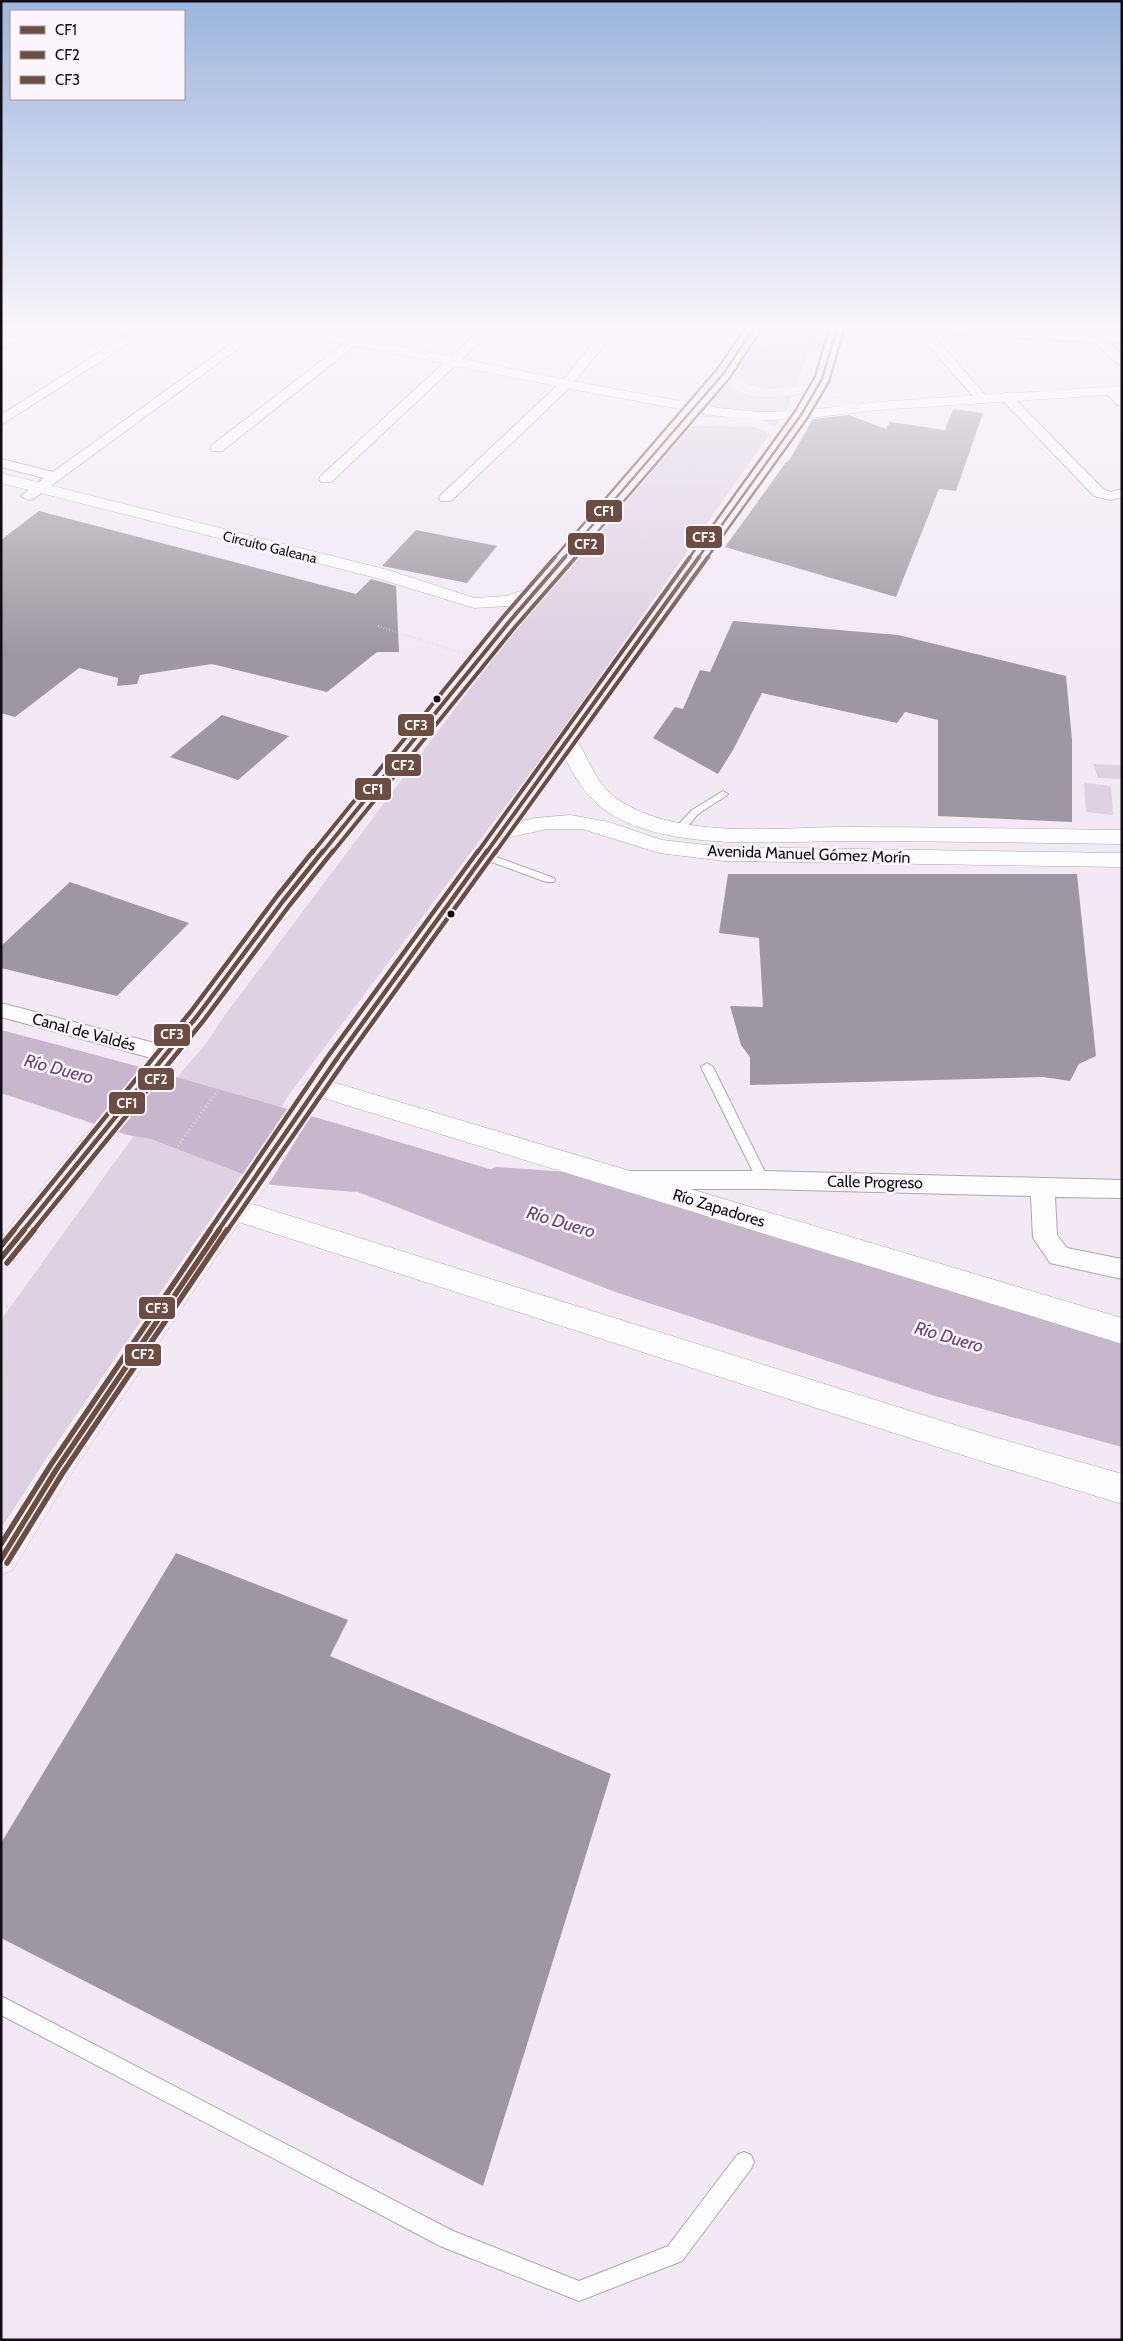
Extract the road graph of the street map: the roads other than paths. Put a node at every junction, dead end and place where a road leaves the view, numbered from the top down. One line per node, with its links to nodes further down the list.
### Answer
1 (108, 437): 12 (street)
2 (231, 437): 10 (street)
3 (370, 437): 14 (street)
4 (509, 437): 18 (street)
5 (668, 437): 21 (main road)
6 (778, 437): 9 (main road)
7 (783, 437): 9 (main road)
8 (1049, 437): 17 (street)
9 (780, 442): 23 (main road)
10 (217, 448)
11 (1, 463): 12 (street)
12 (56, 475): 16 (street)
13 (1, 478): 16 (street, Circuito Galeana)
14 (326, 478)
15 (1, 489): 16 (street, Circuito Galeana)
16 (32, 492): 20 (street, Circuito Galeana)
17 (1110, 494): 19 (street)
18 (446, 498)
19 (1122, 508)
20 (376, 579): 21 (street, Circuito Galeana); 22 (street, Circuito Galeana)
21 (538, 590): 22 (main road)
22 (509, 622): 32 (main road)
23 (567, 740): 25 (street, Avenida Manuel Gómez Morín); 26 (main road)
24 (724, 794): 25 (lane)
25 (680, 829): 27 (street, Avenida Manuel Gómez Morín)
26 (502, 832): 28 (main road); 29 (street, Avenida Manuel Gómez Morín)
27 (1122, 837)
28 (485, 856): 30 (lane); 34 (main road)
29 (1122, 860)
30 (550, 880)
31 (1, 1010): 32 (street, Canal de Valdés)
32 (162, 1058): 40 (main road)
33 (707, 1067): 36 (lane)
34 (311, 1093): 35 (street, Río Zapadores); 39 (main road)
35 (628, 1180): 36 (street, Calle Progreso); 42 (street, Río Zapadores)
36 (763, 1180): 37 (street, Calle Progreso)
37 (1043, 1186): 38 (street, Calle Progreso); 41 (street)
38 (1122, 1189)
39 (233, 1209): 43 (street); 44 (main road)
40 (1, 1258)
41 (1122, 1269)
42 (1122, 1331)
43 (1122, 1488)
44 (1, 1559)
45 (1, 2005): 46 (lane)
46 (744, 2162)

